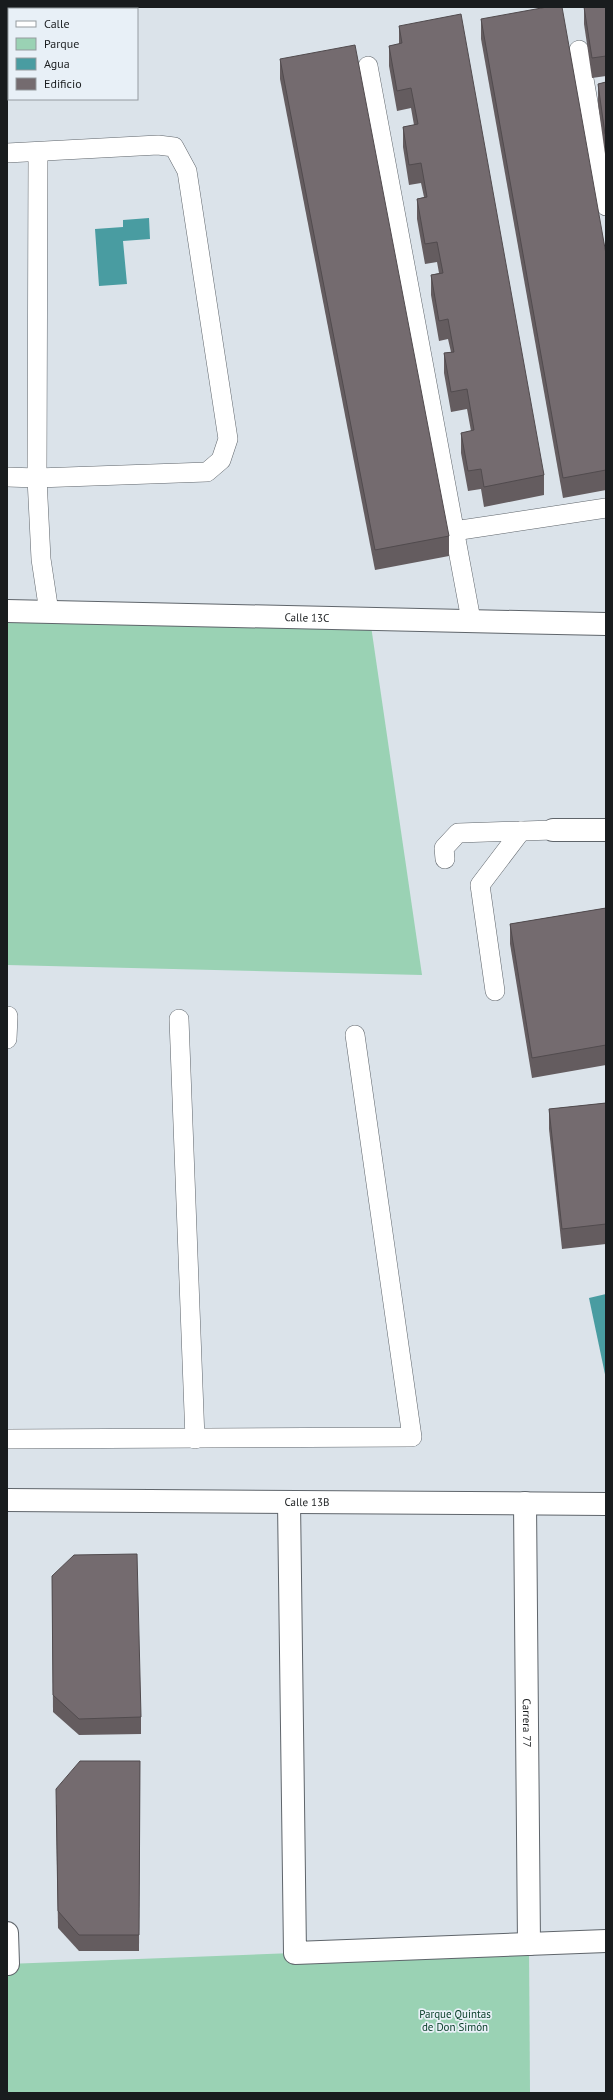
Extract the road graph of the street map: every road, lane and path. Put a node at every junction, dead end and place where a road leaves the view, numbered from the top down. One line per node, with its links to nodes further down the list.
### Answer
1 (579, 50): 5 (lane)
2 (368, 66): 9 (lane)
3 (38, 152): 4 (lane); 7 (lane); 7 (lane)
4 (7, 153)
5 (606, 206)
6 (7, 477): 7 (lane)
7 (37, 478): 11 (lane)
8 (606, 508): 9 (lane)
9 (454, 531): 12 (lane)
10 (7, 611): 11 (street, Calle 13C)
11 (49, 612): 12 (street, Calle 13C)
12 (471, 620): 13 (street, Calle 13C)
13 (606, 624)
14 (520, 830): 15 (lane); 17 (lane); 18 (lane)
15 (553, 830): 16 (street)
16 (606, 830)
17 (445, 859)
18 (495, 991)
19 (8, 1016): 22 (lane)
20 (179, 1018): 24 (lane)
21 (354, 1035): 24 (lane)
22 (7, 1039)
23 (7, 1439): 24 (lane)
24 (195, 1439)
25 (7, 1500): 26 (street, Calle 13B)
26 (289, 1502): 27 (street, Calle 13B); 31 (street)
27 (525, 1503): 28 (street, Calle 13B); 31 (street, Carrera 77)
28 (606, 1504)
29 (7, 1932): 32 (street)
30 (606, 1941): 31 (street)
31 (529, 1944)
32 (8, 1964)

